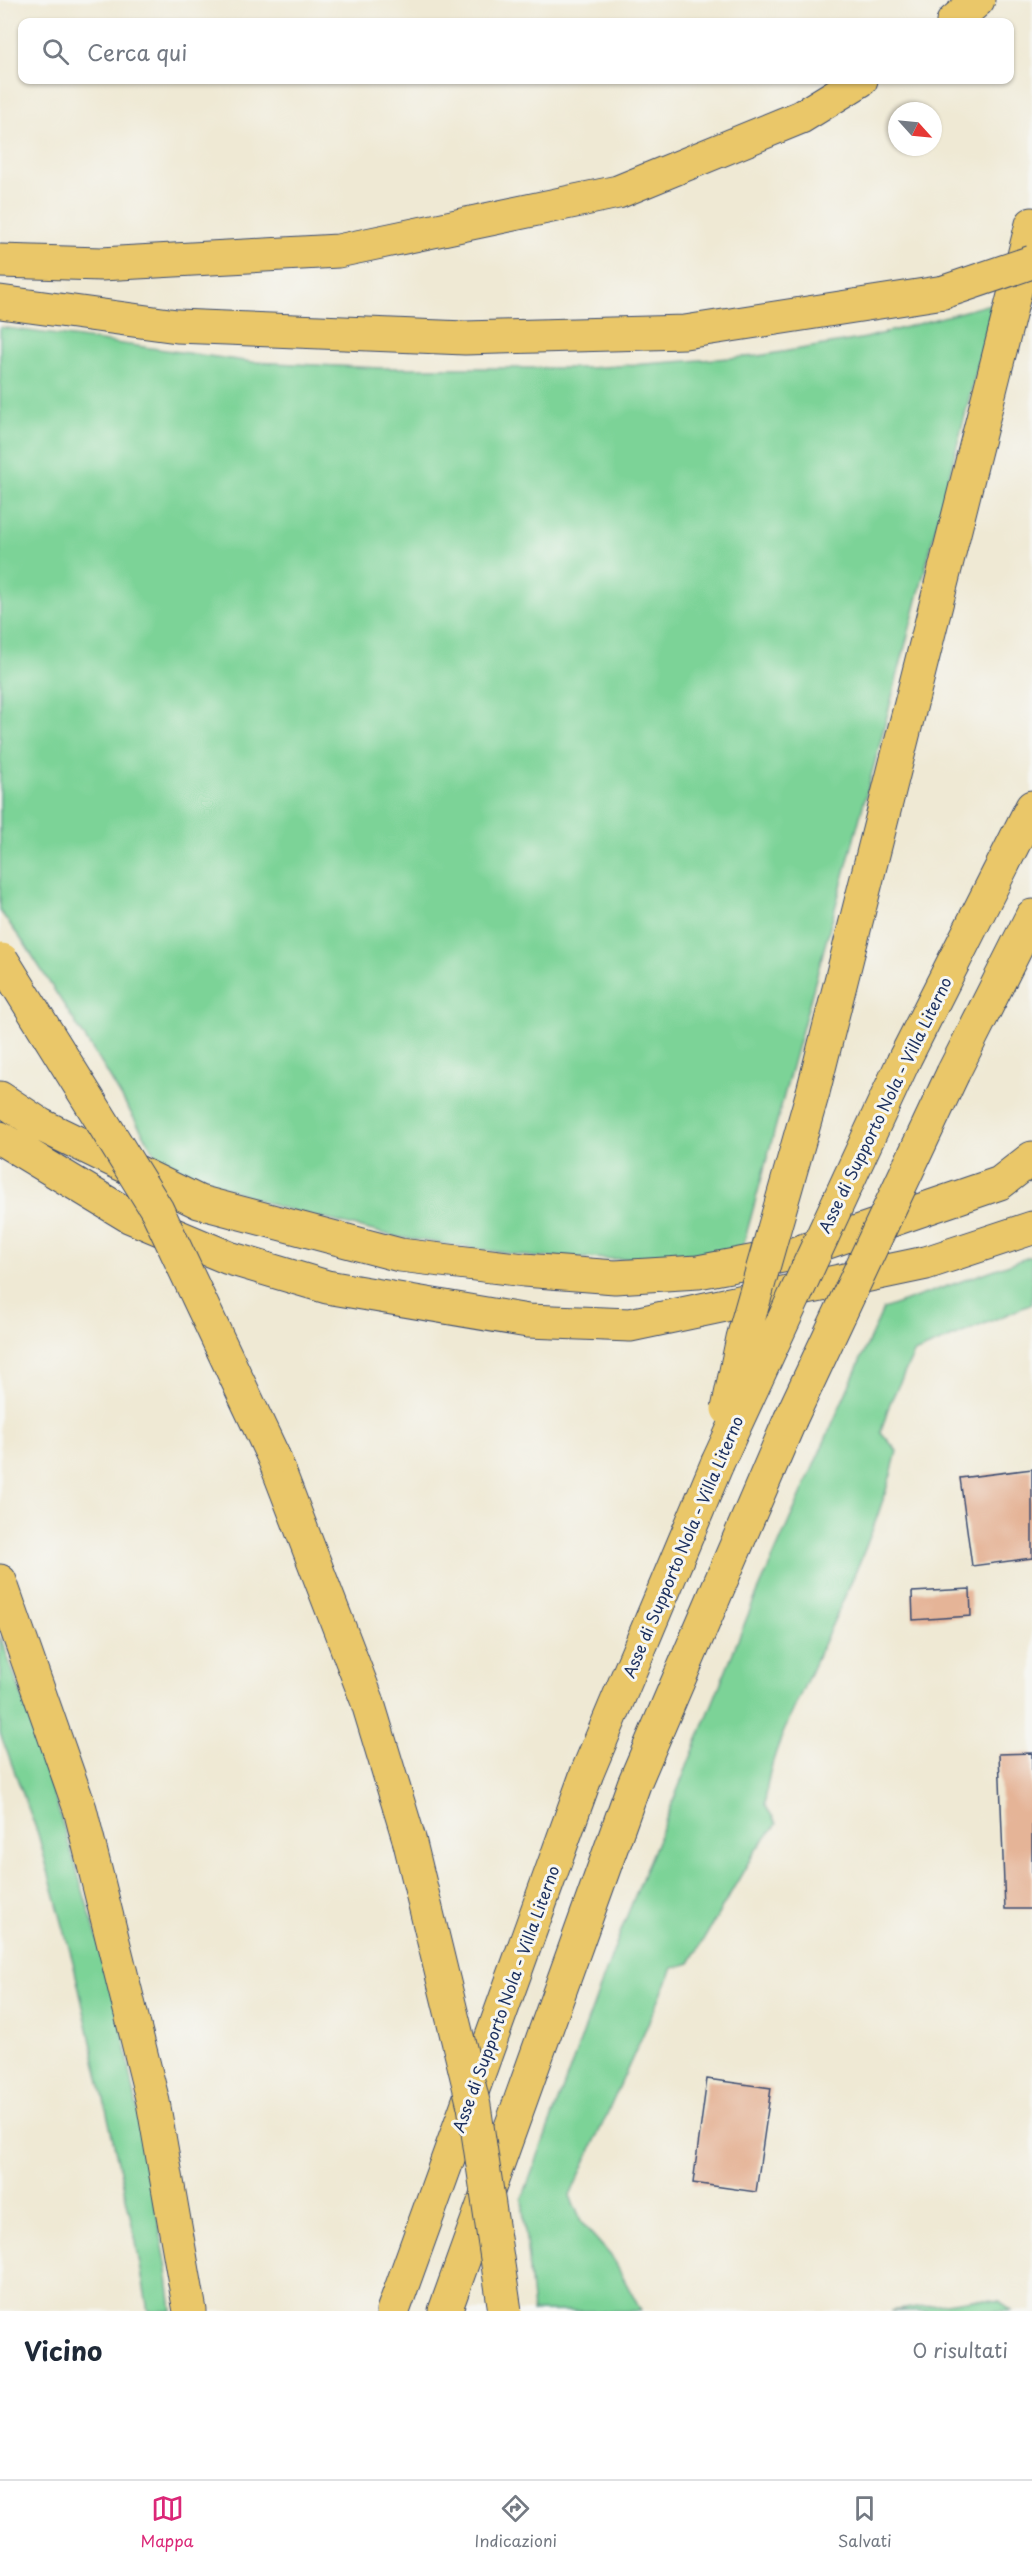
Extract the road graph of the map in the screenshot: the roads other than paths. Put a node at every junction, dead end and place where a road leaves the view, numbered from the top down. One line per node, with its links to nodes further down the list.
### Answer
1 (978, 0): 2 (highway)
2 (958, 18)
3 (855, 84): 5 (highway)
4 (1032, 224): 15 (highway, bridge)
5 (0, 261)
6 (1032, 262): 7 (highway, bridge)
7 (0, 302)
8 (1032, 807): 15 (highway, Asse di Supporto Nola - Villa Literno, bridge)
9 (1032, 916): 19 (highway, bridge)
10 (1, 959): 20 (highway, bridge)
11 (0, 1098): 13 (highway)
12 (0, 1138): 14 (highway)
13 (1032, 1158)
14 (1032, 1228)
15 (717, 1464): 18 (highway, Asse di Supporto Nola - Villa Literno)
16 (0, 1581): 17 (highway)
17 (190, 2311)
18 (393, 2311)
19 (445, 2311)
20 (505, 2311)

